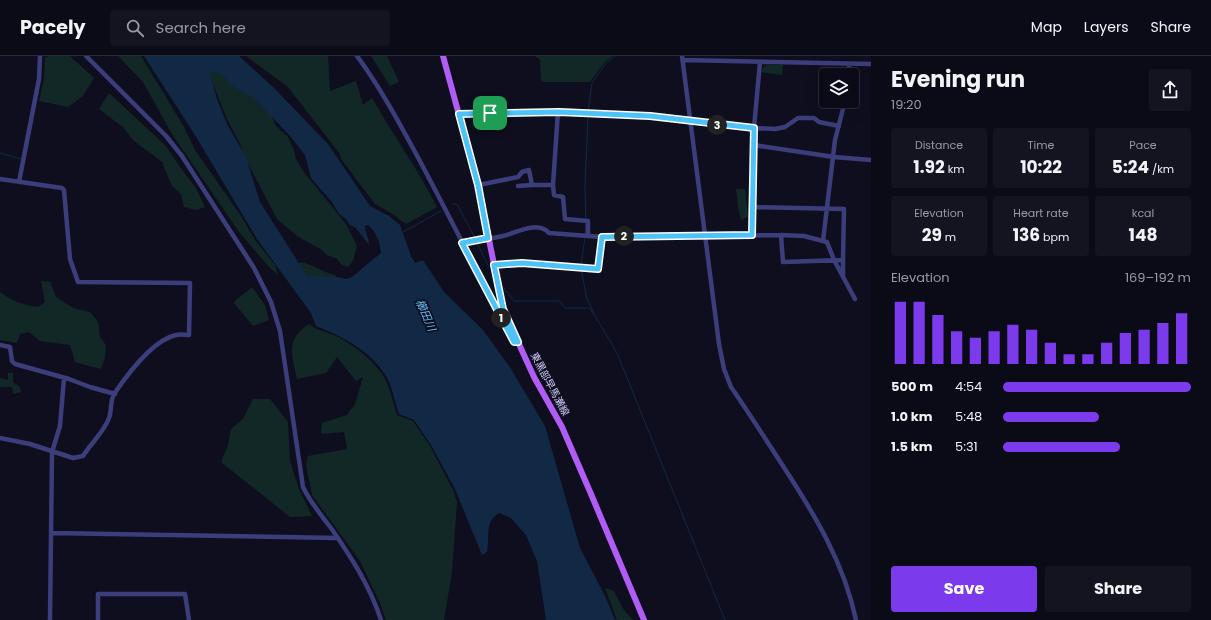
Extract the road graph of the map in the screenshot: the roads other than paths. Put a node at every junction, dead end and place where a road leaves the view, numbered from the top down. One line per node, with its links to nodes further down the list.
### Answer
1 (40, 56): 20 (street)
2 (86, 56): 47 (street)
3 (357, 56): 34 (street)
4 (443, 56): 12 (main road, 東黒部早馬瀬線)
5 (682, 58): 6 (street); 13 (street)
6 (760, 62): 7 (street); 15 (street)
7 (849, 64): 8 (street); 9 (street)
8 (871, 64)
9 (849, 68)
10 (844, 108): 14 (street)
11 (558, 112): 12 (street); 13 (street); 23 (street)
12 (459, 114): 21 (main road, 東黒部早馬瀬線)
13 (690, 122): 15 (street); 28 (street)
14 (840, 126): 15 (street); 17 (street)
15 (754, 128): 16 (street)
16 (753, 145): 17 (street); 25 (street)
17 (834, 157): 18 (street); 26 (street)
18 (871, 160)
19 (0, 179): 20 (street)
20 (19, 182): 43 (street)
21 (478, 185): 22 (street); 32 (main road, 東黒部早馬瀬線)
22 (532, 185): 23 (street); 24 (street)
23 (553, 185): 27 (street)
24 (518, 186)
25 (752, 207): 26 (street); 29 (street)
26 (827, 208): 33 (street); 36 (street)
27 (585, 235): 31 (street); 32 (street)
28 (705, 235): 29 (street); 31 (street); 53 (street)
29 (752, 235): 30 (street)
30 (782, 235): 33 (street); 35 (street)
31 (602, 237): 37 (street)
32 (486, 239): 34 (street); 37 (main road, 東黒部早馬瀬線)
33 (823, 241): 35 (street)
34 (462, 243): 40 (street)
35 (834, 260): 36 (street); 38 (street)
36 (843, 260): 38 (street)
37 (494, 265): 40 (main road, 東黒部早馬瀬線)
38 (843, 276): 39 (street)
39 (855, 299)
40 (518, 342): 52 (main road, 東黒部早馬瀬線)
41 (0, 345): 42 (street)
42 (64, 378): 43 (street); 45 (street)
43 (115, 394): 45 (street)
44 (0, 438): 45 (street)
45 (52, 452): 46 (street)
46 (51, 533): 47 (street); 48 (street)
47 (337, 538): 51 (street)
48 (50, 620)
49 (98, 620): 50 (street)
50 (189, 620)
51 (381, 620)
52 (644, 620)
53 (856, 620)

